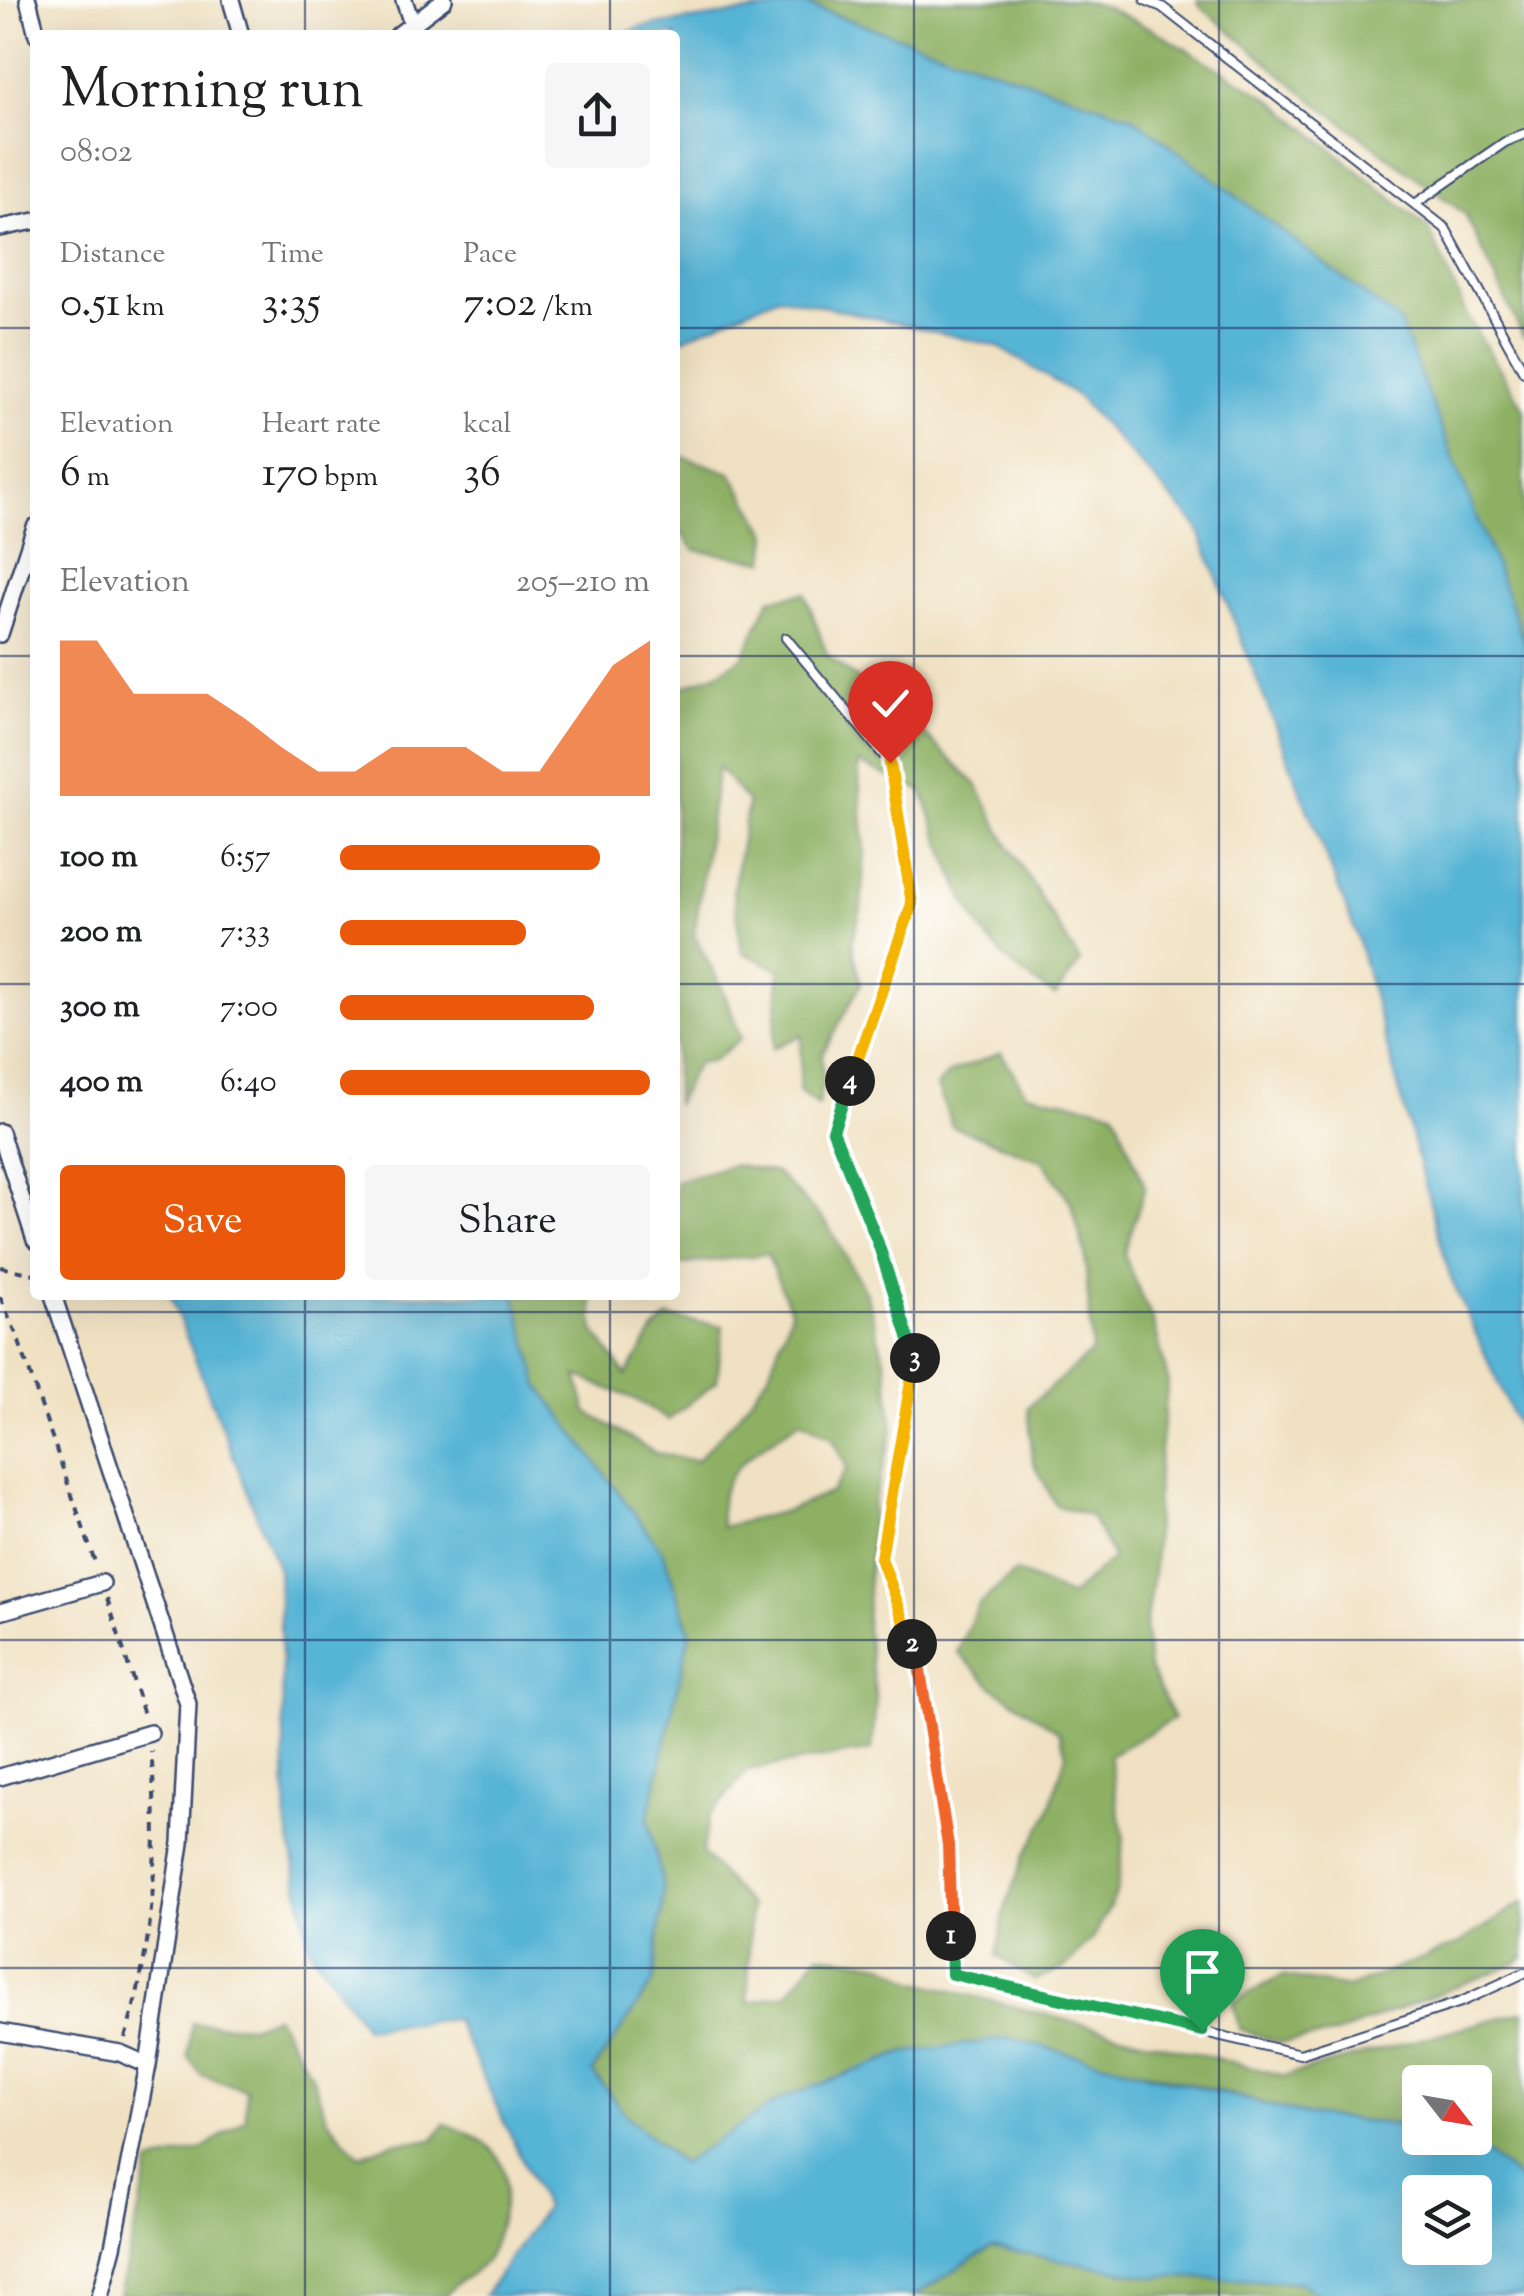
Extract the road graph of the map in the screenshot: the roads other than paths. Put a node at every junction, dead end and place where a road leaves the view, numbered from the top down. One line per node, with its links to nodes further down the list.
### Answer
1 (28, 0): 7 (street)
2 (231, 0): 8 (street)
3 (404, 0): 6 (street)
4 (444, 0): 6 (street)
5 (1144, 0): 11 (lane)
6 (412, 24): 9 (street)
7 (36, 30)
8 (240, 30)
9 (404, 30)
10 (1524, 134): 11 (lane)
11 (1415, 204): 14 (lane)
12 (30, 222): 13 (street)
13 (0, 228)
14 (1524, 372)
15 (30, 542): 16 (street)
16 (0, 634)
17 (786, 638): 25 (lane)
18 (0, 1132): 19 (street)
19 (30, 1225)
20 (55, 1300): 27 (street)
21 (102, 1583): 22 (street)
22 (0, 1612)
23 (150, 1733): 24 (street)
24 (0, 1777)
25 (1524, 1973)
26 (1, 2026): 27 (street)
27 (148, 2065): 28 (street)
28 (100, 2296)

